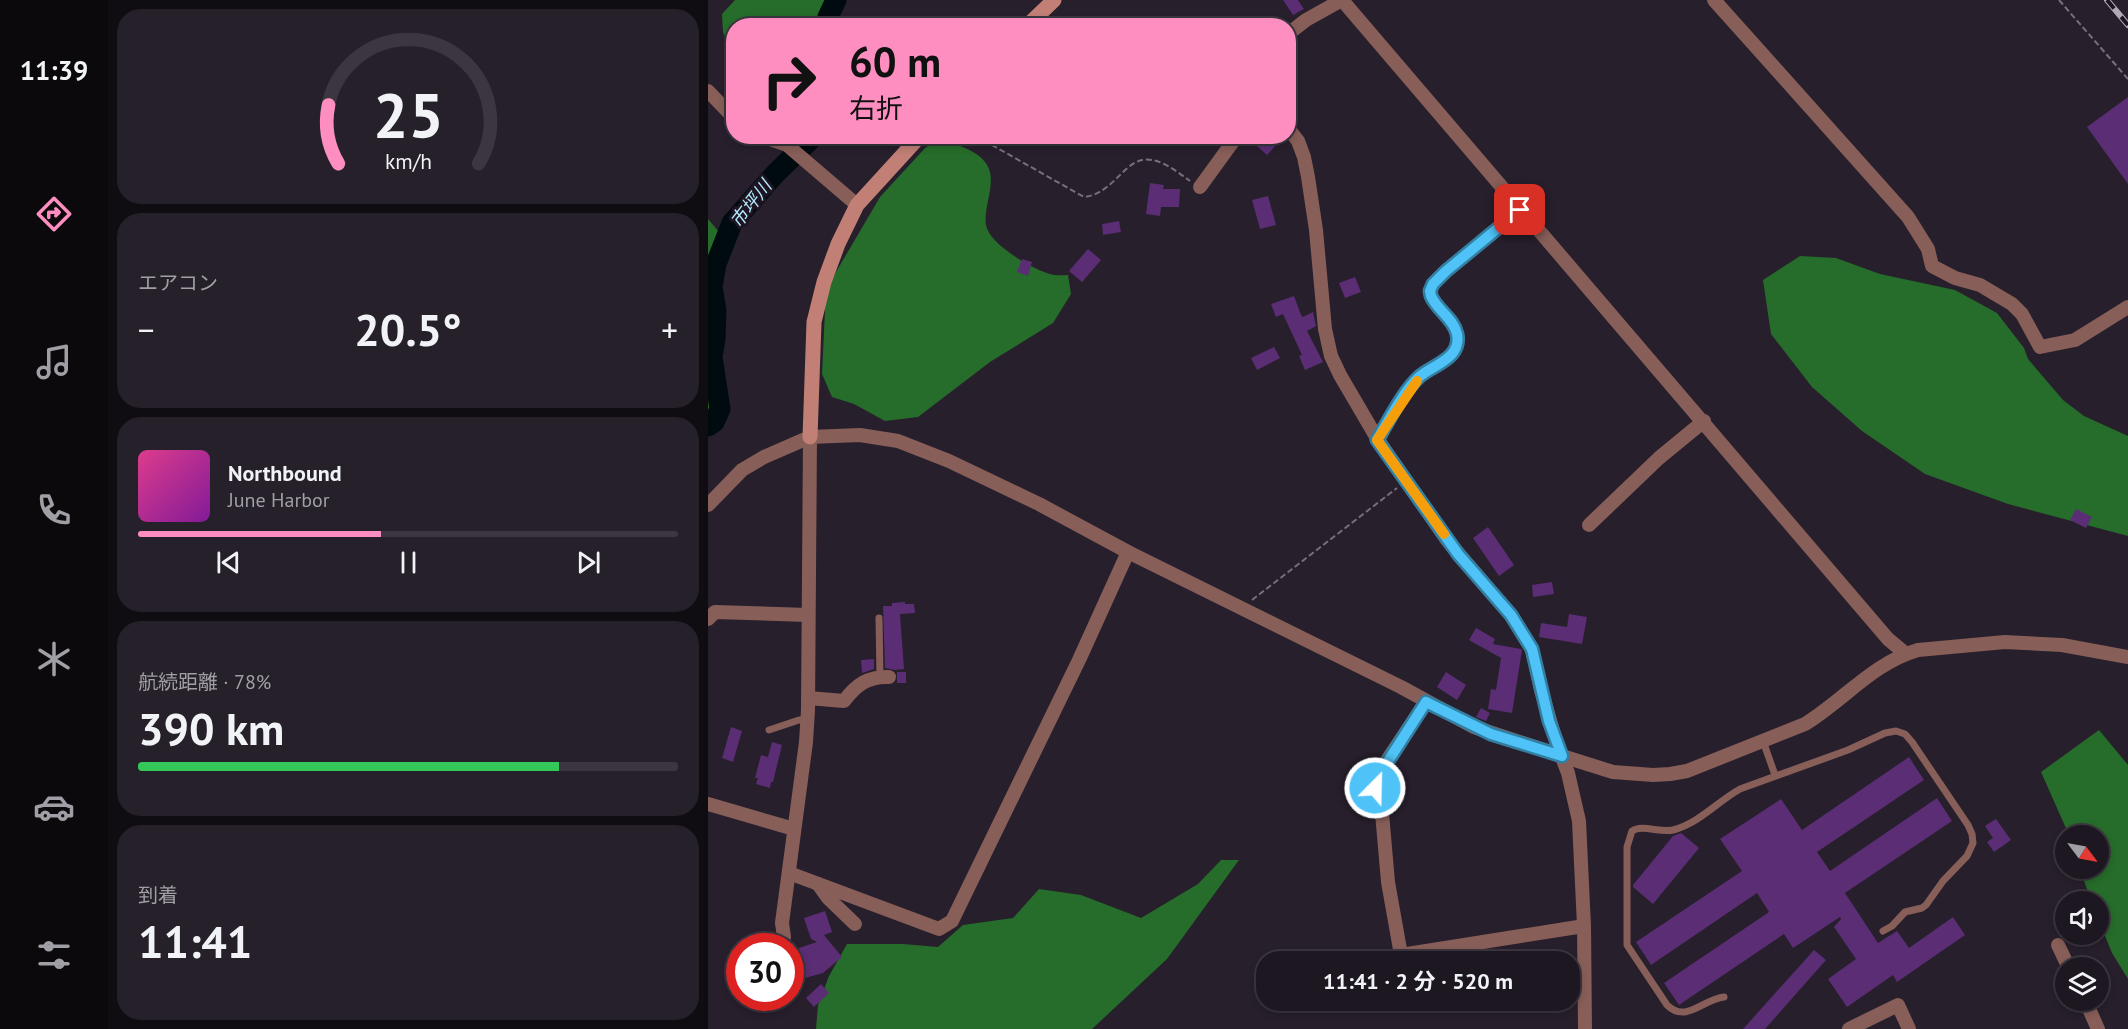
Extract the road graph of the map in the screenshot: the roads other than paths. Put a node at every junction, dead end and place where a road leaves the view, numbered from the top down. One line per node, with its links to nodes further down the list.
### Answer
1 (1054, 0): 4 (street)
2 (1342, 0): 5 (street); 14 (street)
3 (1714, 0): 15 (street)
4 (1035, 18)
5 (1296, 28)
6 (708, 91): 7 (street)
7 (726, 110)
8 (1296, 138): 18 (street)
9 (784, 144): 13 (street)
10 (913, 144): 13 (street)
11 (1231, 144): 12 (street)
12 (1200, 187)
13 (857, 204): 17 (street)
14 (1520, 210): 16 (street); 18 (street)
15 (2128, 307)
16 (1704, 421): 20 (street); 25 (street)
17 (810, 437): 19 (street); 21 (street); 22 (street)
18 (1377, 440): 33 (street)
19 (708, 505)
20 (1589, 525)
21 (1128, 552): 29 (street); 38 (street)
22 (808, 615): 24 (street); 28 (street)
23 (879, 618): 27 (lane)
24 (708, 619)
25 (1905, 654): 26 (street); 32 (street)
26 (2128, 657)
27 (884, 677): 28 (street)
28 (808, 698): 30 (street)
29 (1426, 702): 33 (street); 40 (street)
30 (807, 720): 31 (lane); 36 (street)
31 (769, 730)
32 (1763, 741): 33 (street); 34 (lane)
33 (1562, 756): 40 (street)
34 (1775, 775): 41 (lane); 45 (lane)
35 (708, 804): 36 (street)
36 (794, 829): 37 (street)
37 (789, 873): 38 (street); 42 (street)
38 (817, 884): 39 (street)
39 (855, 924)
40 (1584, 926): 47 (street)
41 (1883, 931)
42 (783, 933)
43 (2058, 945): 44 (street)
44 (2064, 957)
45 (1724, 997)
46 (2090, 1011): 50 (street)
47 (1586, 1029)
48 (1849, 1029): 49 (street)
49 (1909, 1029)
50 (2098, 1029)

